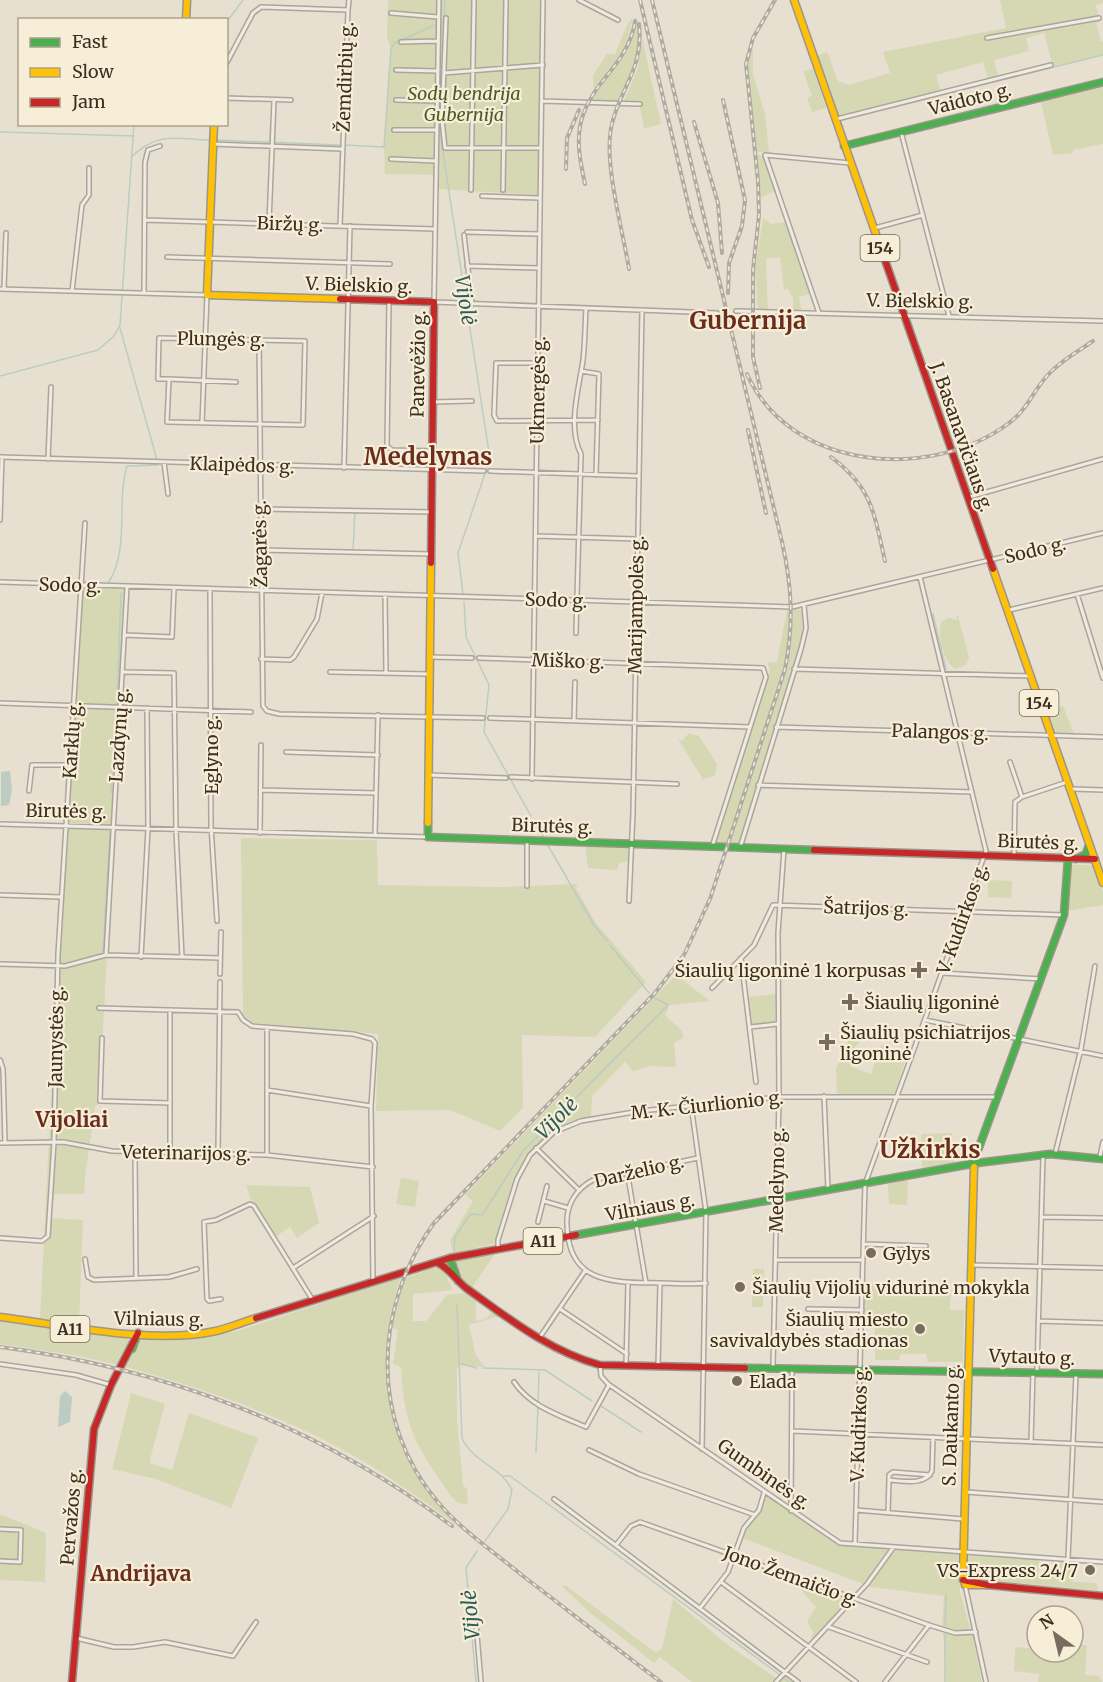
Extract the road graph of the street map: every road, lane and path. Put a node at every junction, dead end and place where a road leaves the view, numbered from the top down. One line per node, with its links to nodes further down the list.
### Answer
1 (187, 0): 11 (main road)
2 (349, 0): 9 (street)
3 (439, 0): 15 (street, Panevėžio g.)
4 (474, 0): 25 (street)
5 (507, 0): 22 (street)
6 (543, 0): 20 (street, Ukmergės g.)
7 (579, 0): 14 (street)
8 (794, 0): 35 (main road, J. Basanavičiaus g. / 154)
9 (348, 10): 19 (street, Žemdirbių g.); 47 (street, Žemdirbių g.)
10 (391, 13): 15 (street)
11 (186, 18)
12 (446, 18): 26 (street)
13 (1099, 18): 16 (street)
14 (618, 20)
15 (438, 21): 17 (street, Panevėžio g.)
16 (987, 38)
17 (438, 41): 18 (street); 24 (street, Panevėžio g.)
18 (401, 42)
19 (228, 60)
20 (543, 65): 22 (street); 32 (street, Ukmergės g.)
21 (1051, 65): 35 (street)
22 (505, 68): 25 (street); 45 (street)
23 (396, 70): 24 (street)
24 (438, 71): 33 (street, Panevėžio g.)
25 (473, 71): 26 (street); 44 (street)
26 (444, 74): 44 (street)
27 (1103, 82): 39 (main road, Vaidoto g.)
28 (228, 98): 29 (street)
29 (274, 100): 30 (street); 40 (street)
30 (291, 100)
31 (396, 100): 33 (street)
32 (542, 100): 34 (street); 46 (street, Ukmergės g.)
33 (437, 101): 38 (street, Panevėžio g.)
34 (640, 104)
35 (835, 119): 43 (main road, J. Basanavičiaus g. / 154)
36 (214, 126): 41 (main road)
37 (394, 130): 38 (street)
38 (437, 130): 49 (street, Panevėžio g.)
39 (901, 131): 43 (main road, Vaidoto g.); 56 (street)
40 (272, 143): 41 (street); 47 (street); 59 (street)
41 (213, 144): 57 (main road)
42 (160, 146): 58 (street)
43 (844, 146): 50 (main road, J. Basanavičiaus g. / 154)
44 (471, 148): 45 (street); 52 (street)
45 (504, 148): 46 (street); 53 (street)
46 (541, 148): 55 (street, Ukmergės g.)
47 (342, 149): 60 (street, Žemdirbių g.)
48 (391, 159): 49 (street)
49 (436, 160): 62 (street, Panevėžio g.)
50 (850, 163): 63 (main road, J. Basanavičiaus g. / 154); 85 (street)
51 (89, 168): 73 (street)
52 (471, 190)
53 (503, 190)
54 (482, 196): 55 (street)
55 (539, 198): 65 (street, Ukmergės g.)
56 (923, 215): 63 (street); 87 (street)
57 (209, 219): 58 (street, Biržų g.); 59 (street, Biržų g.); 67 (main road)
58 (145, 220): 74 (street)
59 (269, 223): 60 (street, Biržų g.)
60 (340, 226): 61 (street, Biržų g.)
61 (350, 226): 62 (street, Biržų g.); 68 (street)
62 (435, 229): 78 (street, Panevėžio g.)
63 (873, 229): 86 (main road, J. Basanavičiaus g. / 154)
64 (6, 233): 72 (street)
65 (539, 234): 70 (street); 71 (street, Ukmergės g.)
66 (167, 257): 67 (street)
67 (208, 259): 68 (street); 75 (main road)
68 (350, 263): 69 (street); 76 (street)
69 (390, 264)
70 (467, 266): 71 (street); 79 (street)
71 (539, 268): 80 (street, Ukmergės g.)
72 (2, 289): 73 (street, V. Bielskio g.)
73 (72, 291): 74 (street, V. Bielskio g.)
74 (144, 293): 75 (street, V. Bielskio g.)
75 (207, 295): 76 (main road, V. Bielskio g.); 89 (street)
76 (348, 299): 77 (main road, V. Bielskio g.); 110 (street)
77 (389, 301): 78 (main road, V. Bielskio g.); 104 (street)
78 (434, 302): 79 (street, V. Bielskio g.); 98 (main road, Panevėžio g.)
79 (469, 303): 80 (street, V. Bielskio g.)
80 (539, 306): 81 (street, V. Bielskio g.); 91 (street, Ukmergės g.)
81 (586, 308): 82 (street, V. Bielskio g.); 92 (street)
82 (642, 310): 84 (street, V. Bielskio g.); 117 (street, Marijampolės g.)
83 (736, 311): 85 (street, V. Bielskio g.)
84 (717, 313)
85 (819, 313): 86 (street, V. Bielskio g.)
86 (903, 316): 87 (street, V. Bielskio g.); 119 (main road, J. Basanavičiaus g. / 154)
87 (949, 316): 88 (street, V. Bielskio g.)
88 (1103, 321)
89 (206, 339): 90 (street, Plungės g.); 93 (street, Plungės g.); 94 (street)
90 (259, 340): 103 (street, Žagarės g.); 103 (street, Plungės g.)
91 (538, 363): 99 (street, Ukmergės g.); 99 (street)
92 (581, 371): 100 (street); 101 (street)
93 (169, 379): 94 (street); 102 (street, Plungės g.)
94 (204, 381): 95 (street); 102 (street)
95 (236, 382)
96 (51, 387): 106 (street)
97 (472, 401): 98 (street)
98 (433, 402): 104 (main road, Panevėžio g.)
99 (537, 420): 101 (street); 114 (street, Ukmergės g.)
100 (598, 420): 101 (street); 116 (street)
101 (576, 421): 115 (street)
102 (202, 423): 103 (street, Plungės g.)
103 (259, 424): 109 (street, Žagarės g.)
104 (433, 451): 111 (main road, Panevėžio g.)
105 (1, 457): 106 (street, Klaipėdos g.); 122 (street)
106 (48, 459): 108 (street, Klaipėdos g.)
107 (1103, 459): 119 (street)
108 (164, 462): 109 (street, Klaipėdos g.); 118 (street)
109 (260, 466): 110 (street, Klaipėdos g.); 120 (street, Žagarės g.)
110 (344, 468): 111 (street, Klaipėdos g.)
111 (432, 470): 112 (street, Klaipėdos g.); 121 (main road, Panevėžio g.)
112 (484, 471)
113 (489, 471): 114 (street)
114 (537, 473): 115 (street); 125 (street, Ukmergės g.)
115 (581, 474): 116 (street); 126 (street)
116 (596, 475): 117 (street)
117 (638, 476): 127 (street, Marijampolės g.)
118 (168, 494)
119 (967, 498): 130 (main road, J. Basanavičiaus g. / 154)
120 (260, 509): 121 (street); 128 (street, Žagarės g.)
121 (432, 512): 129 (main road, Panevėžio g.)
122 (0, 520)
123 (85, 523): 133 (street, Karklų g.)
124 (1103, 533): 130 (street, Sodo g.)
125 (536, 536): 126 (street); 143 (street, Ukmergės g.)
126 (578, 536): 127 (street); 144 (street)
127 (637, 539): 145 (street, Marijampolės g.)
128 (261, 550): 129 (street); 138 (street, Žagarės g.)
129 (431, 554): 142 (main road, Panevėžio g.)
130 (989, 561): 131 (street, Sodo g.); 147 (main road, J. Basanavičiaus g. / 154)
131 (920, 577): 146 (street, Sodo g.); 160 (street, V. Kudirkos g.)
132 (0, 582): 133 (street, Sodo g.)
133 (82, 585): 134 (street, Sodo g.); 166 (street, Karklų g.)
134 (127, 587): 136 (street, Sodo g.); 149 (street, Lazdynų g.)
135 (1103, 588): 141 (street)
136 (174, 589): 137 (street, Sodo g.); 149 (street)
137 (210, 590): 138 (street, Sodo g.); 170 (street, Eglyno g.)
138 (261, 591): 139 (street, Sodo g.); 153 (street, Žagarės g.)
139 (322, 593): 140 (street, Sodo g.); 153 (street)
140 (386, 594): 142 (street, Sodo g.); 159 (street)
141 (1077, 594): 147 (street); 163 (street)
142 (430, 596): 143 (street, Sodo g.); 150 (main road, Panevėžio g.)
143 (534, 599): 144 (street, Sodo g.); 154 (street, Ukmergės g.)
144 (578, 601): 145 (street, Sodo g.); 148 (street)
145 (637, 603): 146 (street, Sodo g.); 155 (street, Marijampolės g.)
146 (804, 605): 156 (street)
147 (1006, 611): 162 (main road, J. Basanavičiaus g. / 154)
148 (576, 633)
149 (125, 635): 157 (street, Lazdynų g.)
150 (430, 657): 151 (street); 161 (main road, Panevėžio g.)
151 (472, 658)
152 (479, 658): 154 (street, Miško g.)
153 (261, 660): 172 (street, Žagarės g.)
154 (533, 660): 155 (street, Miško g.); 176 (street, Ukmergės g.)
155 (635, 664): 178 (street, Marijampolės g.); 179 (street, Miško g.)
156 (794, 669): 160 (street); 180 (street)
157 (123, 672): 167 (street, Lazdynų g.); 169 (street)
158 (330, 672): 159 (street)
159 (386, 672): 161 (street)
160 (943, 673): 162 (street); 181 (street, V. Kudirkos g.)
161 (429, 674): 173 (main road, Panevėžio g.)
162 (1030, 676): 182 (main road, J. Basanavičiaus g. / 154)
163 (1103, 676)
164 (574, 682): 177 (street)
165 (0, 703): 166 (street)
166 (74, 706): 167 (street); 188 (street, Karklų g.)
167 (121, 707): 168 (street); 205 (street, Lazdynų g.)
168 (147, 708): 169 (street); 206 (street)
169 (174, 708): 170 (street); 208 (street)
170 (211, 709): 171 (street); 207 (street, Eglyno g.)
171 (251, 712)
172 (378, 715): 173 (street); 186 (street)
173 (429, 716): 174 (street); 189 (main road, Panevėžio g.)
174 (483, 718)
175 (490, 718): 176 (street)
176 (532, 719): 177 (street); 192 (street, Ukmergės g.)
177 (574, 721): 178 (street)
178 (634, 723): 179 (street); 193 (street, Marijampolės g.)
179 (750, 727): 215 (street)
180 (776, 727): 181 (street, Palangos g.); 195 (street)
181 (957, 733): 182 (street, Palangos g.); 200 (street, V. Kudirkos g.)
182 (1051, 736): 183 (street, Palangos g.); 196 (main road, J. Basanavičiaus g. / 154)
183 (1103, 737)
184 (261, 745): 197 (street)
185 (286, 752): 186 (street)
186 (378, 754): 201 (street)
187 (1010, 762): 202 (street)
188 (70, 765): 199 (street); 204 (street, Karklų g.)
189 (429, 775): 191 (street); 211 (main road, Panevėžio g.)
190 (511, 777): 192 (street)
191 (506, 778)
192 (532, 779): 193 (street)
193 (633, 782): 194 (street); 213 (street, Marijampolės g.)
194 (677, 784)
195 (758, 785): 200 (street); 216 (street)
196 (1069, 786): 198 (street); 202 (street); 214 (main road, J. Basanavičiaus g. / 154)
197 (261, 790): 201 (street); 209 (street)
198 (1103, 790)
199 (29, 791)
200 (972, 792): 218 (street, V. Kudirkos g.)
201 (376, 793): 210 (street)
202 (1022, 797): 219 (street)
203 (0, 824): 204 (street, Birutės g.)
204 (67, 826): 205 (street, Birutės g.); 227 (street, Karklų g.)
205 (114, 827): 206 (street, Birutės g.); 234 (street, Lazdynų g.)
206 (148, 829): 208 (street, Birutės g.); 235 (street)
207 (211, 830): 208 (street, Birutės g.); 209 (street, Birutės g.); 232 (street, Eglyno g.)
208 (176, 831): 236 (street)
209 (261, 833): 210 (street, Birutės g.)
210 (375, 835): 211 (street, Birutės g.)
211 (428, 837): 212 (main road, Birutės g.)
212 (528, 840): 213 (main road, Birutės g.); 225 (street)
213 (632, 844): 215 (main road, Birutės g.); 228 (street, Marijampolės g.)
214 (1090, 844): 221 (main road); 222 (main road, J. Basanavičiaus g. / 154)
215 (712, 847): 216 (main road, Birutės g.)
216 (740, 848): 217 (main road, Birutės g.)
217 (784, 849): 218 (main road, Birutės g.); 229 (street, Medelyno g.)
218 (985, 856): 219 (main road, Birutės g.); 230 (street, V. Kudirkos g.)
219 (1014, 857): 220 (main road, Birutės g.)
220 (1068, 859): 221 (main road, Birutės g.); 231 (main road, S. Daukanto g.)
221 (1076, 859): 222 (main road, Birutės g.)
222 (1095, 860): 223 (main road, Birutės g.); 224 (main road, J. Basanavičiaus g. / 154)
223 (1103, 860)
224 (1103, 883)
225 (527, 886)
226 (0, 895): 227 (street)
227 (61, 897): 240 (street, Karklų g.)
228 (629, 901)
229 (781, 905): 230 (street, Šatrijos g.); 238 (street); 251 (street, Medelyno g.)
230 (965, 911): 231 (street, Šatrijos g.); 242 (street, V. Kudirkos g.)
231 (1064, 915): 244 (main road, S. Daukanto g.)
232 (217, 921)
233 (221, 932): 237 (street)
234 (106, 955): 235 (street); 240 (street)
235 (141, 957): 236 (street)
236 (182, 957): 237 (street)
237 (220, 958): 243 (street)
238 (741, 958): 246 (street); 252 (street)
239 (0, 964): 240 (street)
240 (58, 966): 269 (street, Jaunystės g.)
241 (1095, 966): 256 (street)
242 (942, 973): 244 (street); 250 (street, V. Kudirkos g.)
243 (220, 974)
244 (1041, 979): 255 (main road, S. Daukanto g.)
245 (220, 982): 249 (street)
246 (712, 988)
247 (99, 1008): 248 (street)
248 (170, 1010): 249 (street); 265 (street)
249 (219, 1011): 253 (street); 275 (street)
250 (925, 1020): 255 (street); 263 (street, V. Kudirkos g.)
251 (777, 1024): 252 (street); 262 (street, Medelyno g.)
252 (750, 1027): 259 (street)
253 (267, 1028): 260 (street); 267 (street)
254 (102, 1038): 265 (street)
255 (1018, 1040): 256 (street); 264 (main road, S. Daukanto g.)
256 (1080, 1052): 257 (street); 277 (street)
257 (1103, 1056)
258 (0, 1060): 268 (street)
259 (756, 1082)
260 (267, 1090): 267 (street); 278 (street)
261 (824, 1096): 262 (street, M. K. Čiurlionio g.); 263 (street, M. K. Čiurlionio g.); 287 (street)
262 (779, 1097): 266 (street, M. K. Čiurlionio g.); 288 (street, Medelyno g.)
263 (897, 1097): 264 (street, M. K. Čiurlionio g.); 284 (street, V. Kudirkos g.)
264 (997, 1097): 281 (main road, S. Daukanto g.)
265 (170, 1103): 274 (street)
266 (691, 1105): 272 (street, M. K. Čiurlionio g.); 279 (street)
267 (372, 1106): 282 (street)
268 (5, 1142): 269 (street, Veterinarijos g.); 271 (street, Veterinarijos g.)
269 (54, 1142): 273 (street, Veterinarijos g.); 298 (street, Jaunystės g.)
270 (1103, 1142): 280 (street)
271 (0, 1143)
272 (536, 1148): 286 (street); 301 (street, M. K. Čiurlionio g.)
273 (135, 1152): 274 (street, Veterinarijos g.); 313 (street)
274 (170, 1152): 275 (street, Veterinarijos g.)
275 (218, 1153): 278 (street, Veterinarijos g.)
276 (1043, 1154): 277 (main road, Vilniaus g. / A11); 281 (main road, Vilniaus g. / A11); 293 (street)
277 (1055, 1154): 280 (main road, Vilniaus g. / A11)
278 (267, 1155): 282 (street, Veterinarijos g.)
279 (698, 1158): 283 (street, Darželio g.); 291 (street)
280 (1101, 1158)
281 (974, 1164): 284 (main road, Vilniaus g. / A11); 307 (main road, S. Daukanto g.)
282 (373, 1167): 292 (street)
283 (627, 1171): 286 (street, Darželio g.); 296 (street)
284 (865, 1184): 287 (main road, Vilniaus g. / A11); 299 (street, V. Kudirkos g.)
285 (547, 1185): 289 (street)
286 (579, 1190): 290 (street, Darželio g.)
287 (828, 1191): 288 (main road, Vilniaus g. / A11)
288 (777, 1200): 291 (main road, Vilniaus g. / A11); 304 (street, Medelyno g.)
289 (543, 1201): 290 (street); 295 (street)
290 (568, 1208): 297 (street, Darželio g.)
291 (706, 1212): 296 (main road, Vilniaus g. / A11); 319 (street)
292 (374, 1216): 309 (street); 314 (street)
293 (1042, 1217): 294 (street); 308 (street)
294 (1103, 1218)
295 (538, 1222)
296 (636, 1225): 297 (main road, Vilniaus g. / A11); 317 (street)
297 (567, 1237): 301 (main road, Vilniaus g. / A11); 312 (street, Darželio g.)
298 (0, 1238)
299 (864, 1244): 300 (street); 305 (street, V. Kudirkos g.)
300 (926, 1246)
301 (498, 1249): 302 (main road, Vilniaus g. / A11)
302 (450, 1258): 306 (main road, Vilniaus g. / A11); 315 (main road)
303 (85, 1259): 313 (street)
304 (776, 1260): 305 (street); 336 (street, Medelyno g.)
305 (863, 1260): 324 (street, V. Kudirkos g.)
306 (429, 1264): 314 (main road, Vilniaus g. / A11); 315 (main road)
307 (972, 1265): 308 (street); 339 (main road, S. Daukanto g.)
308 (1041, 1267): 311 (street); 326 (street)
309 (293, 1268): 320 (street); 321 (street)
310 (197, 1269): 313 (street)
311 (1103, 1269)
312 (585, 1270): 316 (street); 322 (street)
313 (136, 1277)
314 (373, 1283): 321 (main road, Vilniaus g. / A11)
315 (459, 1283): 329 (main road)
316 (628, 1283): 317 (street); 330 (street)
317 (646, 1283): 318 (street)
318 (660, 1283): 319 (street); 334 (street)
319 (705, 1283): 335 (street)
320 (221, 1299)
321 (313, 1303): 328 (main road, Vilniaus g. / A11)
322 (560, 1309): 329 (street); 330 (street)
323 (808, 1309): 324 (street)
324 (862, 1310): 338 (street, V. Kudirkos g.)
325 (0, 1319): 328 (main road, Vilniaus g. / A11)
326 (1038, 1321): 327 (street); 340 (street)
327 (1103, 1323)
328 (138, 1335): 344 (main road, Pervažos g.)
329 (540, 1337): 332 (main road)
330 (627, 1354): 333 (street)
331 (0, 1364): 344 (street)
332 (600, 1365): 333 (main road, Vytauto g.); 345 (street)
333 (626, 1367): 334 (main road, Vytauto g.)
334 (658, 1367): 335 (main road, Vytauto g.)
335 (704, 1367): 336 (main road, Vytauto g.); 353 (street)
336 (773, 1367): 337 (main road, Vytauto g.)
337 (792, 1367): 338 (main road, Vytauto g.); 346 (street)
338 (860, 1368): 339 (main road, Vytauto g.); 347 (street, V. Kudirkos g.)
339 (969, 1370): 340 (main road, Vytauto g.); 349 (main road, S. Daukanto g.)
340 (1035, 1371): 341 (main road, Vytauto g.); 350 (street)
341 (1076, 1374): 342 (main road, Vytauto g.); 351 (street)
342 (1103, 1374)
343 (513, 1382): 345 (street)
344 (111, 1385): 386 (main road, Pervažos g.)
345 (609, 1385): 353 (street, Gumbinės g.)
346 (793, 1431): 347 (street); 363 (street)
347 (858, 1433): 348 (street); 362 (street, V. Kudirkos g.)
348 (933, 1437): 349 (street); 355 (street)
349 (966, 1439): 350 (street); 357 (main road, S. Daukanto g.)
350 (1031, 1442): 351 (street)
351 (1073, 1444): 352 (street); 360 (street)
352 (1103, 1445)
353 (702, 1449): 358 (street, Gumbinės g.)
354 (589, 1450): 365 (street)
355 (930, 1474): 356 (street); 356 (street)
356 (889, 1480): 364 (street)
357 (964, 1492): 360 (street); 366 (main road, S. Daukanto g.)
358 (764, 1493): 363 (street, Gumbinės g.); 365 (street)
359 (554, 1499): 369 (street)
360 (1071, 1500): 361 (street); 373 (street)
361 (1103, 1502)
362 (856, 1510): 364 (street); 368 (street, V. Kudirkos g.)
363 (791, 1511): 368 (street, Gumbinės g.)
364 (888, 1513): 366 (street)
365 (755, 1515): 372 (street)
366 (963, 1519): 371 (main road, S. Daukanto g.)
367 (0, 1529): 374 (street)
368 (855, 1544): 370 (street, Gumbinės g.)
369 (616, 1545): 372 (street, Jono Žemaičio g.); 380 (street)
370 (894, 1547): 371 (street, Gumbinės g.); 379 (street)
371 (963, 1551): 373 (street, Gumbinės g.); 377 (main road, S. Daukanto g.)
372 (733, 1556): 376 (street); 379 (street, Jono Žemaičio g.)
373 (1068, 1559): 375 (street, Gumbinės g.)
374 (0, 1562)
375 (1103, 1562)
376 (721, 1582): 380 (street); 387 (street)
377 (964, 1582): 378 (main road); 385 (street, S. Daukanto g.)
378 (1103, 1596)
379 (855, 1599): 383 (street, Jono Žemaičio g.); 384 (street)
380 (700, 1608): 390 (street)
381 (255, 1622): 386 (street)
382 (476, 1623): 392 (street)
383 (928, 1624): 385 (street, Jono Žemaičio g.); 388 (street)
384 (829, 1627): 387 (street); 388 (street)
385 (976, 1632): 397 (street, S. Daukanto g.)
386 (76, 1638): 391 (main road, Pervažos g.)
387 (808, 1647): 390 (street); 395 (street)
388 (906, 1654): 389 (street); 396 (street)
389 (927, 1662)
390 (785, 1672): 393 (street); 394 (street)
391 (72, 1682)
392 (481, 1682)
393 (776, 1682)
394 (798, 1682)
395 (856, 1682)
396 (885, 1682)
397 (986, 1682)

